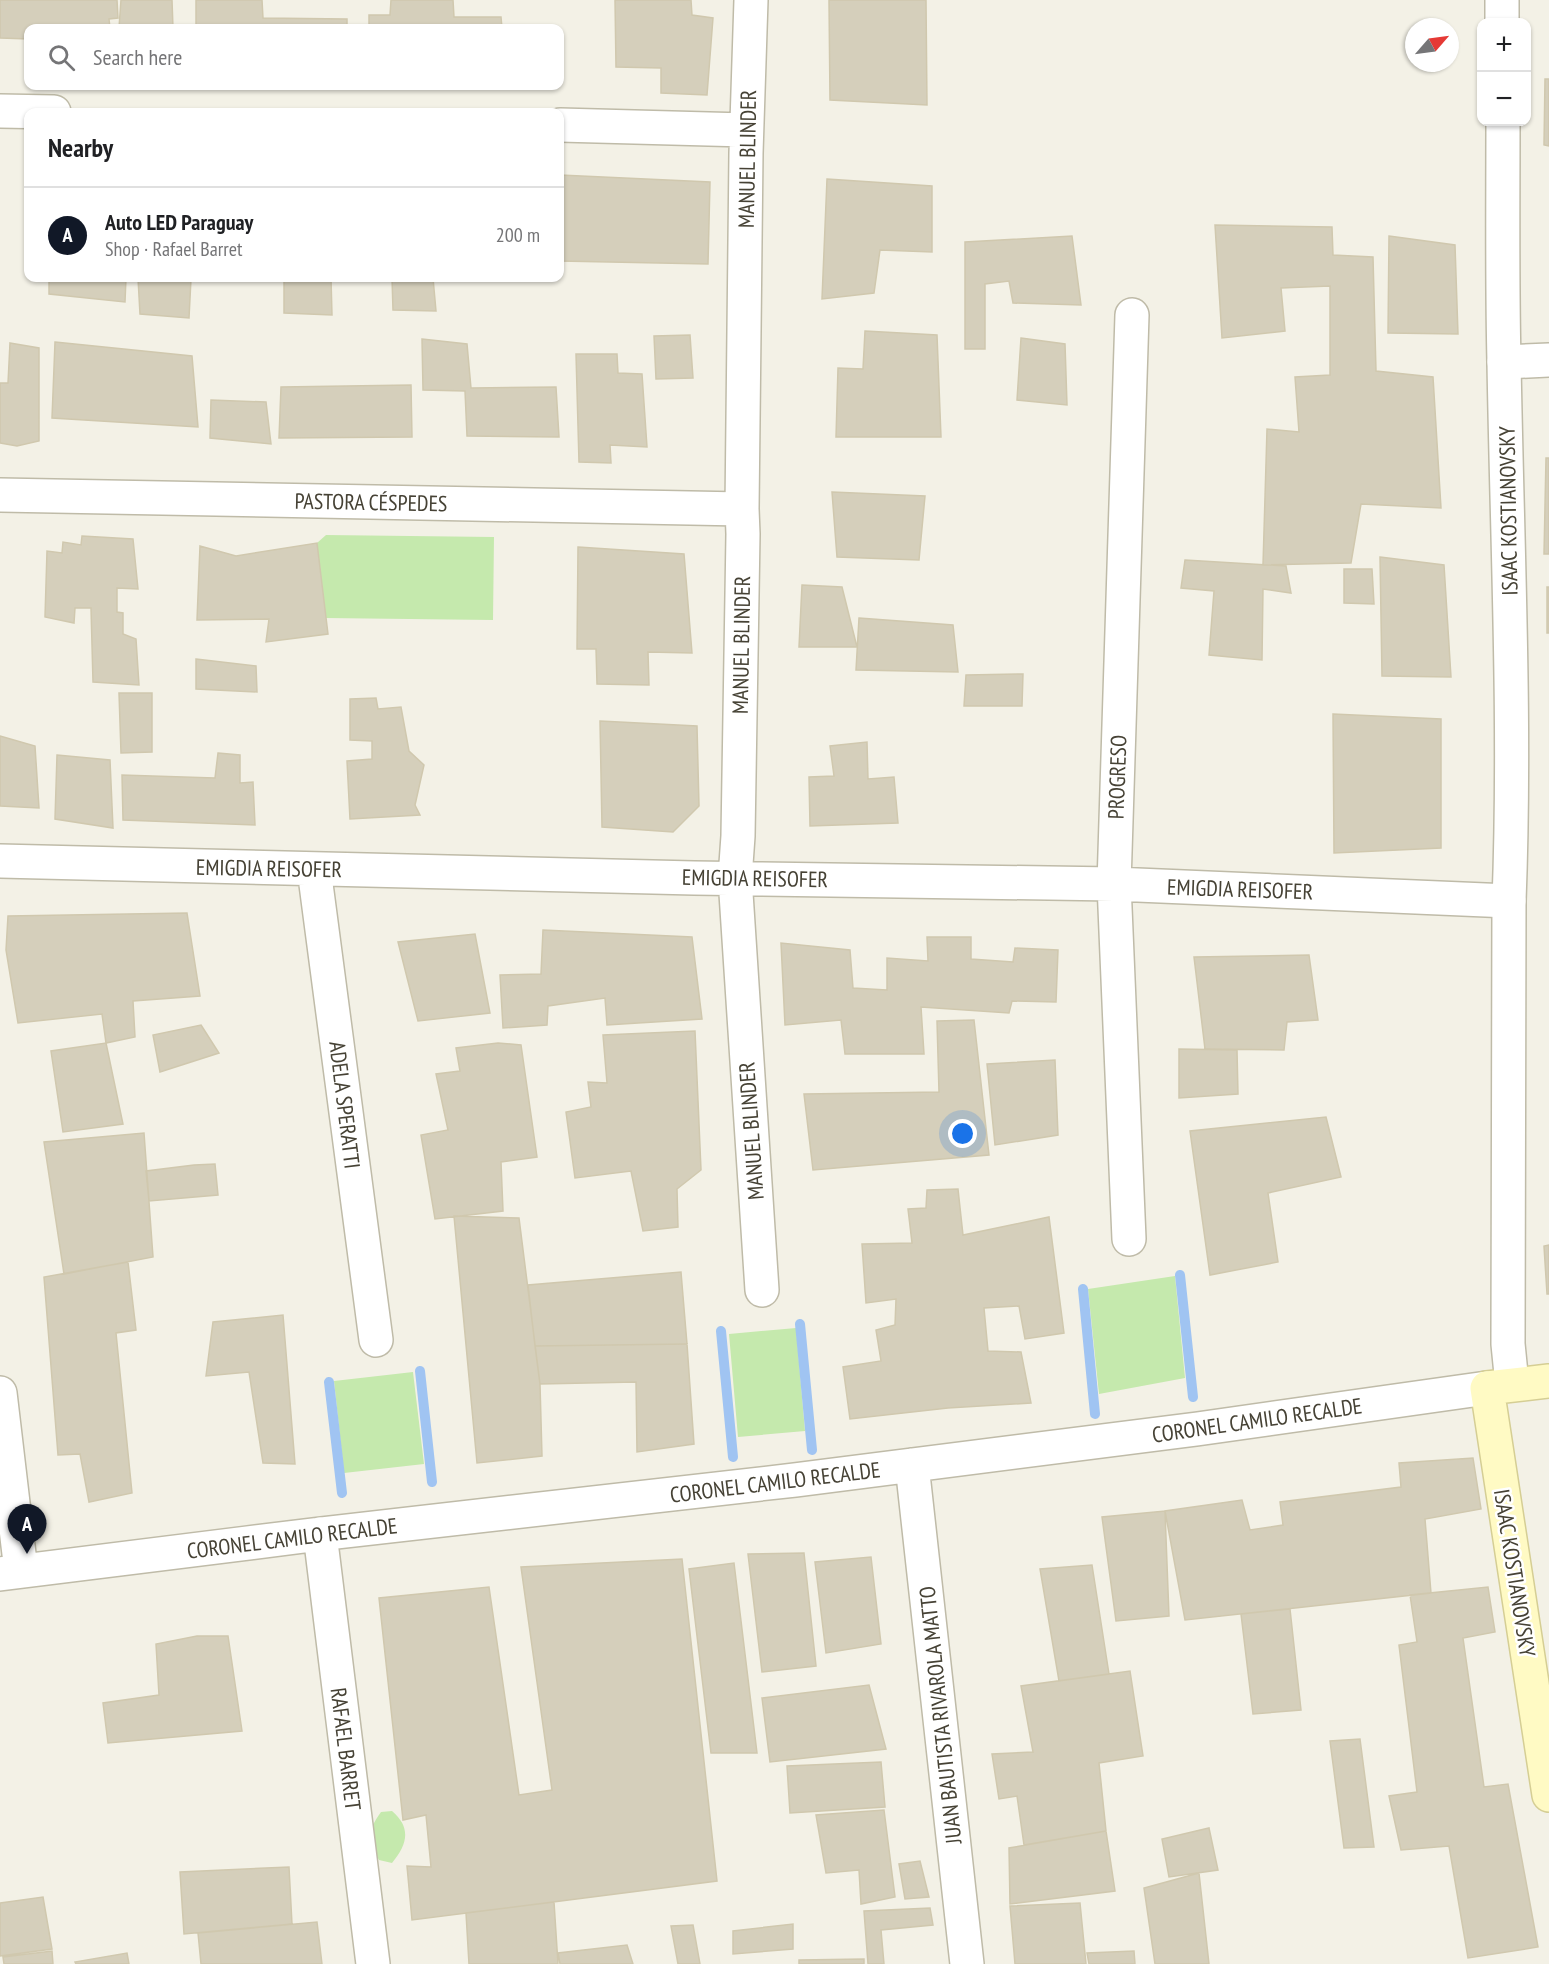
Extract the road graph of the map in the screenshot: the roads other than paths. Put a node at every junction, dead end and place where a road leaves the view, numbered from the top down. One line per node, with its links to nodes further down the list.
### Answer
1 (751, 0): 8 (street, MANUEL BLINDER)
2 (1502, 0): 3 (street)
3 (1502, 18)
4 (0, 111): 5 (street)
5 (24, 111)
6 (564, 125): 8 (street)
7 (1503, 126): 11 (street, ISAAC KOSTIANOVSKY)
8 (746, 130): 13 (street, MANUEL BLINDER)
9 (1132, 315): 17 (street, PROGRESO)
10 (1549, 360): 11 (street)
11 (1504, 362): 18 (street, ISAAC KOSTIANOVSKY)
12 (0, 495): 13 (street, PASTORA CÉSPEDES)
13 (742, 509): 16 (street, MANUEL BLINDER)
14 (0, 861): 15 (street, EMIGDIA REISOFER)
15 (314, 869): 16 (street, EMIGDIA REISOFER); 21 (street, ADELA SPERATTI)
16 (735, 878): 17 (street, EMIGDIA REISOFER); 20 (street, MANUEL BLINDER)
17 (1114, 884): 18 (street, EMIGDIA REISOFER); 19 (street, PROGRESO)
18 (1509, 901): 23 (street, ISAAC KOSTIANOVSKY)
19 (1129, 1239)
20 (762, 1290)
21 (376, 1340)
22 (1549, 1381): 23 (main road, CORONEL CAMILO RECALDE)
23 (1499, 1386): 25 (street, CORONEL CAMILO RECALDE); 28 (main road, ISAAC KOSTIANOVSKY)
24 (0, 1394): 27 (street)
25 (912, 1465): 26 (street, CORONEL CAMILO RECALDE); 30 (street, JUAN BAUTISTA RIVAROLA MATTO)
26 (320, 1534): 27 (street, CORONEL CAMILO RECALDE); 29 (street, RAFAEL BARRET)
27 (11, 1572)
28 (1549, 1795)
29 (373, 1964)
30 (967, 1964)

